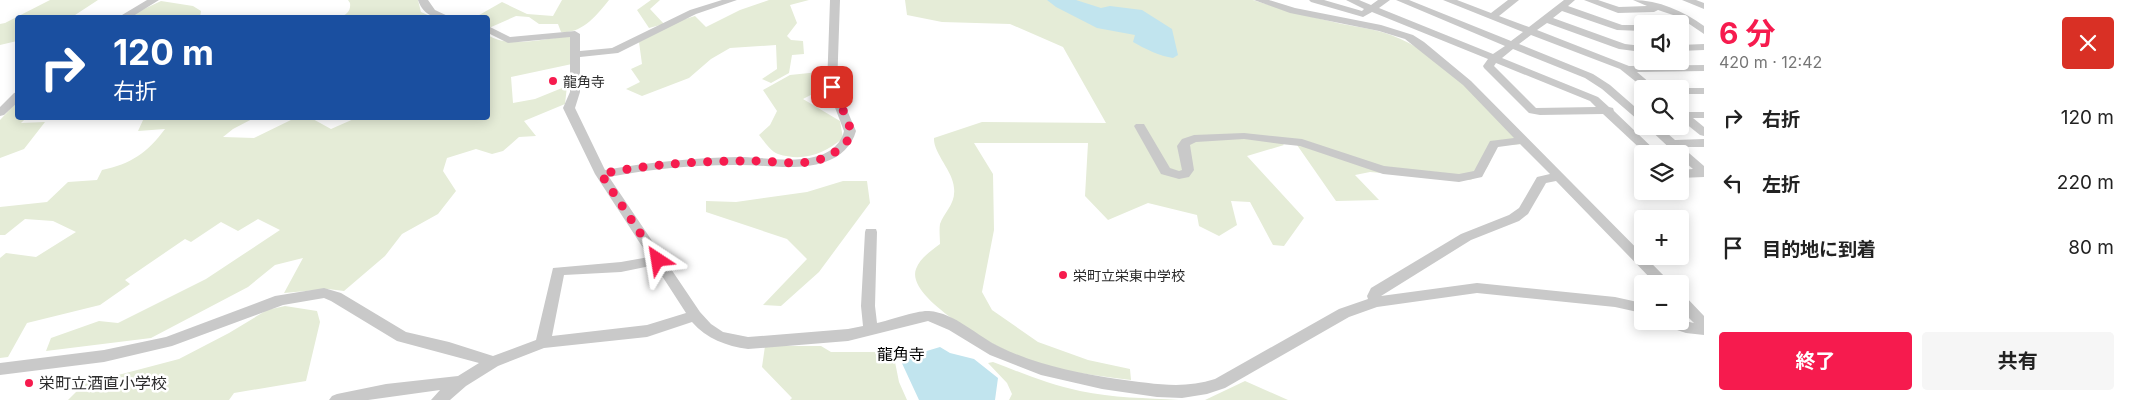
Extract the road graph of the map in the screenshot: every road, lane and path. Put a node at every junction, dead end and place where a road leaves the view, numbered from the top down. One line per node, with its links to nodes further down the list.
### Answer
1 (154, 0): 21 (street)
2 (423, 0): 22 (street)
3 (732, 0): 33 (street)
4 (835, 0): 55 (street)
5 (1259, 0): 50 (street)
6 (1314, 0): 20 (street)
7 (1351, 0): 20 (street)
8 (1386, 0): 20 (street)
9 (1401, 0): 29 (street)
10 (1448, 0): 23 (street)
11 (1495, 0): 16 (street)
12 (1570, 0): 18 (street)
13 (1589, 0): 19 (street)
14 (1638, 0): 19 (street)
15 (1687, 0): 17 (street)
16 (1511, 2): 23 (street)
17 (1704, 6)
18 (1561, 7): 24 (street); 25 (street)
19 (1659, 7): 26 (street)
20 (1372, 9): 34 (street)
21 (127, 15)
22 (436, 15)
23 (1492, 17): 28 (street)
24 (1546, 19): 28 (street); 31 (street)
25 (1634, 28)
26 (1701, 29)
27 (490, 30): 33 (street)
28 (1530, 31): 29 (street); 36 (street)
29 (1513, 44): 34 (street); 41 (street)
30 (1704, 47): 32 (street)
31 (1634, 48)
32 (1689, 48)
33 (576, 54): 55 (street)
34 (1494, 59): 42 (street); 42 (street)
35 (1704, 68): 36 (street)
36 (1629, 70): 37 (street)
37 (1641, 80)
38 (1689, 91): 39 (street)
39 (1704, 91)
40 (15, 98): 43 (street)
41 (1632, 109): 42 (street)
42 (1606, 110): 53 (street)
43 (0, 113)
44 (1689, 114): 45 (street)
45 (1704, 115)
46 (1689, 120): 48 (street)
47 (1140, 126): 50 (street)
48 (1704, 133)
49 (1662, 135): 52 (street)
50 (1524, 140): 57 (street)
51 (1704, 143): 52 (street)
52 (1672, 144): 54 (street)
53 (1643, 145)
54 (1704, 173): 56 (street)
55 (601, 174): 59 (street)
56 (1689, 174)
57 (1559, 176): 60 (street); 61 (street)
58 (871, 232): 67 (street)
59 (658, 260): 64 (street); 69 (street)
60 (1656, 275)
61 (1376, 302): 62 (street); 67 (street)
62 (1634, 306)
63 (1689, 309): 65 (street)
64 (695, 316): 67 (street); 69 (street)
65 (1704, 325)
66 (1689, 328): 68 (street)
67 (871, 330)
68 (1704, 330)
69 (543, 343): 70 (street)
70 (493, 362): 71 (street); 72 (street)
71 (0, 369)
72 (461, 382): 73 (street); 74 (street)
73 (337, 400)
74 (439, 400)

